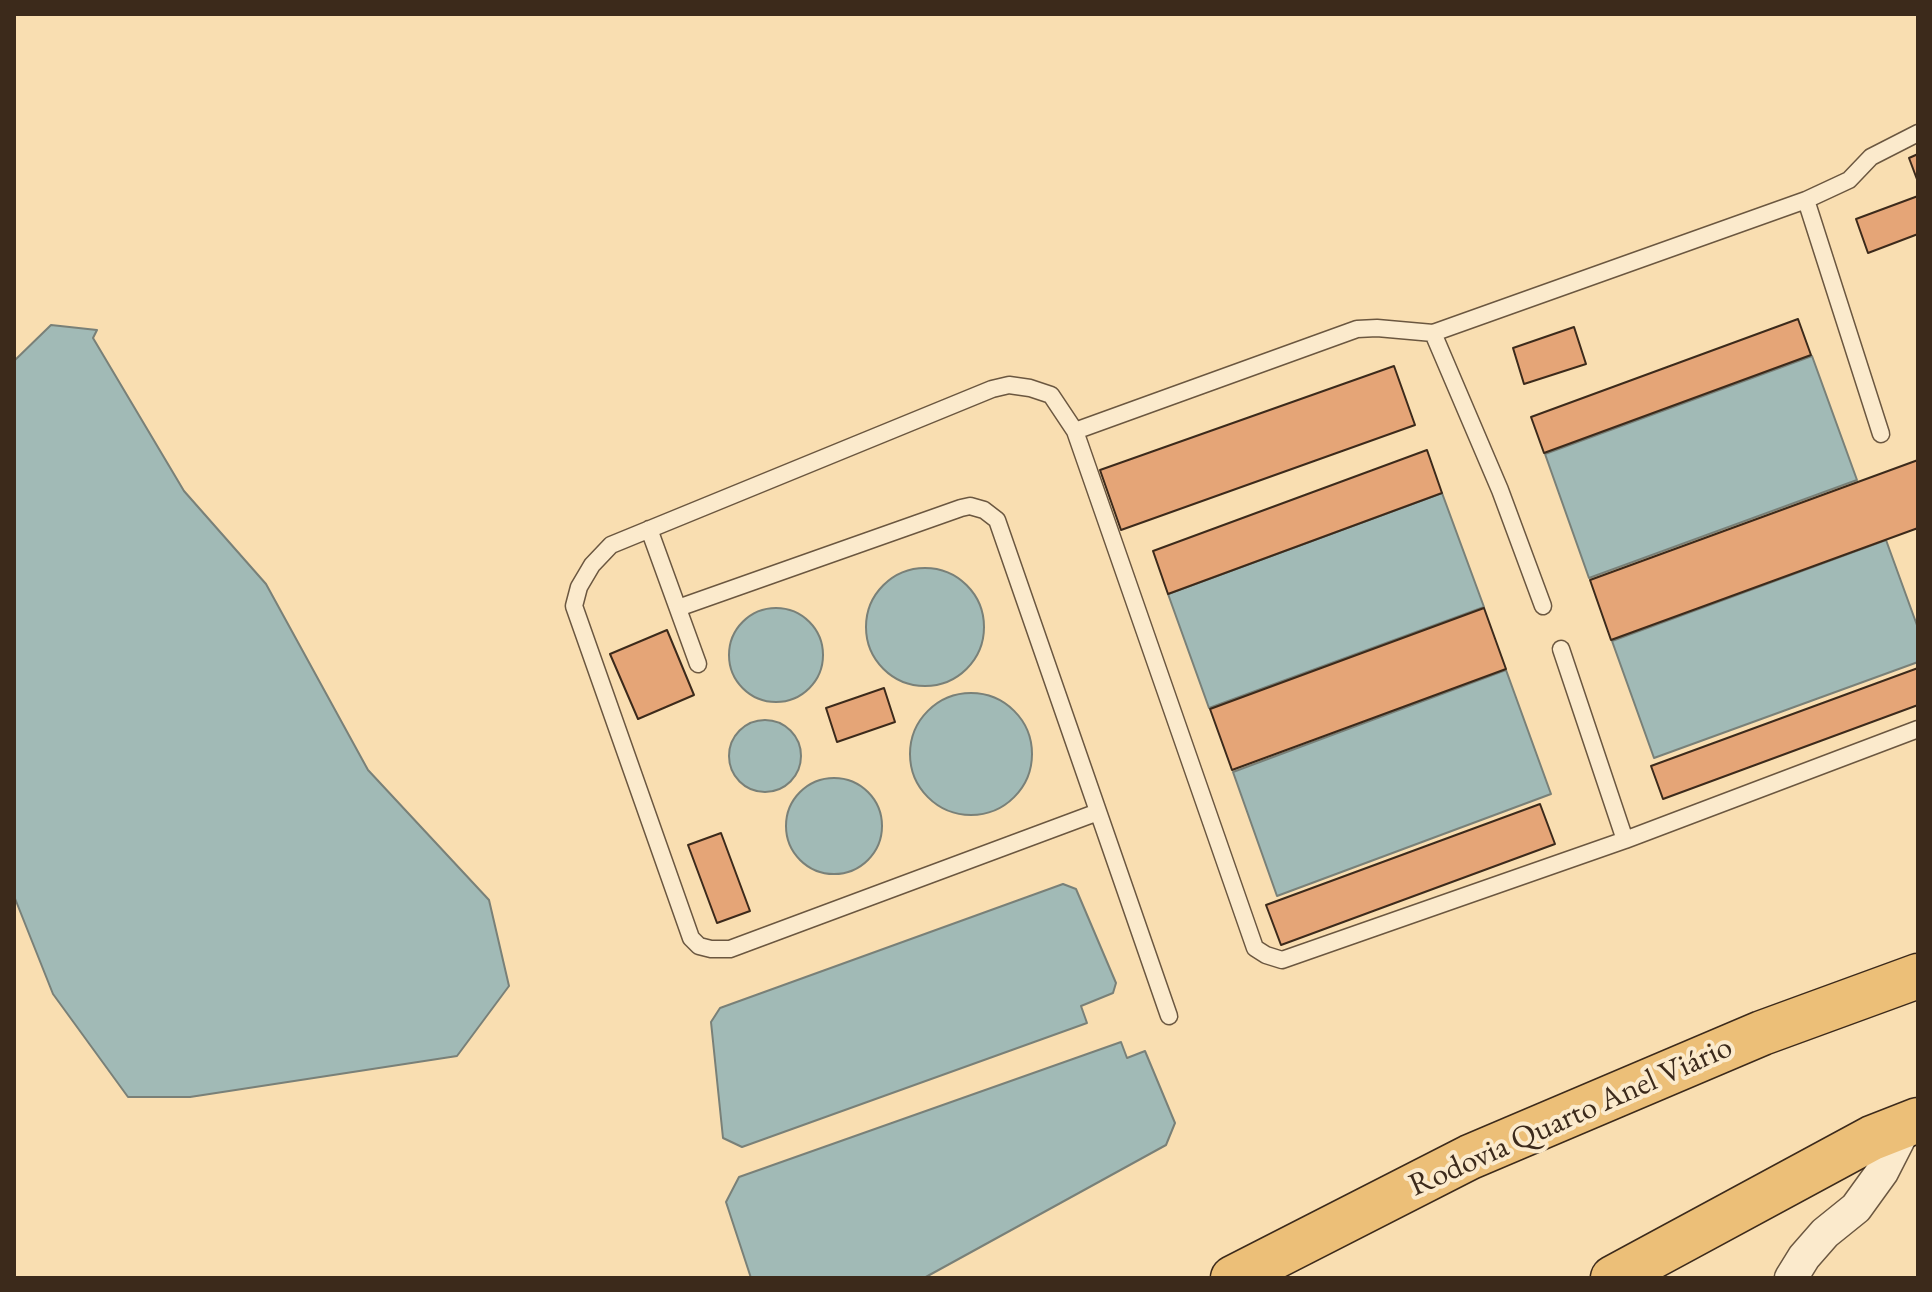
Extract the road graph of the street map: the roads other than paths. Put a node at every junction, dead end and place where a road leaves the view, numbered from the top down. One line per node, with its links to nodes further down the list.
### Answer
1 (1918, 133): 2 (lane)
2 (1806, 200): 3 (lane); 5 (lane)
3 (1433, 333): 4 (lane); 7 (lane)
4 (1075, 431): 6 (lane); 13 (lane)
5 (1881, 434)
6 (649, 529): 8 (lane); 12 (lane)
7 (1543, 606)
8 (678, 608): 10 (lane); 12 (lane)
9 (1561, 649): 13 (lane)
10 (698, 664)
11 (1918, 729): 13 (lane)
12 (1098, 812): 15 (lane)
13 (1625, 840)
14 (1918, 976): 17 (highway, Rodovia Quarto Anel Viário)
15 (1169, 1016)
16 (1912, 1122): 18 (highway); 19 (street)
17 (1233, 1278)
18 (1613, 1278)
19 (1791, 1278)

